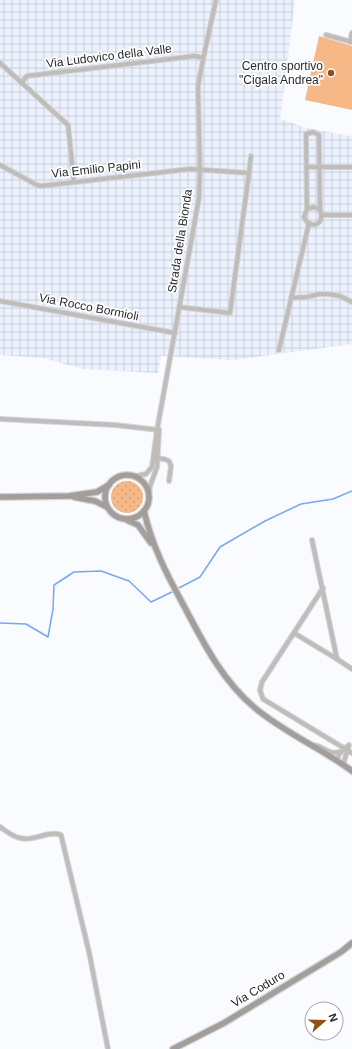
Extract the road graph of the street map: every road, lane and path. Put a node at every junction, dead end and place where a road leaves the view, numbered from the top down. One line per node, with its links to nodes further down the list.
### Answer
1 (216, 0): 5 (street, Strada della Bionda)
2 (352, 33): 4 (street)
3 (326, 35): 4 (street)
4 (351, 42)
5 (203, 58): 7 (street, Via Ludovico della Valle); 13 (street, Strada della Bionda)
6 (0, 63): 7 (street)
7 (21, 83): 15 (street)
8 (251, 156): 14 (street)
9 (0, 165): 15 (street, Via Emilio Papini)
10 (306, 167): 11 (street); 11 (street); 16 (street)
11 (319, 167): 12 (street); 17 (street)
12 (352, 167)
13 (200, 169): 14 (street, Via Emilio Papini); 15 (street, Via Emilio Papini); 23 (street, Strada della Bionda)
14 (248, 173): 23 (street)
15 (74, 182)
16 (307, 210): 17 (street); 19 (street)
17 (321, 213): 18 (street); 19 (street)
18 (352, 215)
19 (309, 223): 20 (street)
20 (291, 298): 22 (street); 25 (street)
21 (0, 301): 24 (street, Via Rocco Bormioli)
22 (352, 302)
23 (179, 307): 24 (street, Strada della Bionda)
24 (175, 333): 27 (street, Strada della Bionda)
25 (279, 350)
26 (0, 419): 27 (street)
27 (158, 430): 28 (street, Strada della Bionda)
28 (155, 458): 29 (street, Strada della Bionda); 30 (street); 32 (street, Strada della Bionda)
29 (136, 476): 31 (street); 32 (street)
30 (169, 482)
31 (109, 485): 33 (street); 35 (street)
32 (149, 494): 36 (street)
33 (69, 496): 34 (street); 35 (street)
34 (0, 497)
35 (109, 510): 37 (street)
36 (144, 511): 37 (street); 39 (street)
37 (124, 519): 39 (street)
38 (312, 540): 40 (street)
39 (155, 550): 45 (street)
40 (323, 588): 41 (street); 42 (street)
41 (294, 633): 42 (street); 46 (street)
42 (337, 659): 43 (street)
43 (352, 669)
44 (352, 740): 46 (street)
45 (312, 745): 47 (street); 49 (street)
46 (347, 747): 47 (street); 48 (street); 50 (street)
47 (340, 752): 49 (street)
48 (352, 753)
49 (337, 760): 50 (street)
50 (343, 765): 51 (street)
51 (352, 771)
52 (0, 827): 54 (street)
53 (352, 943): 55 (street, Via Coduro)
54 (108, 1049)
55 (173, 1049)

